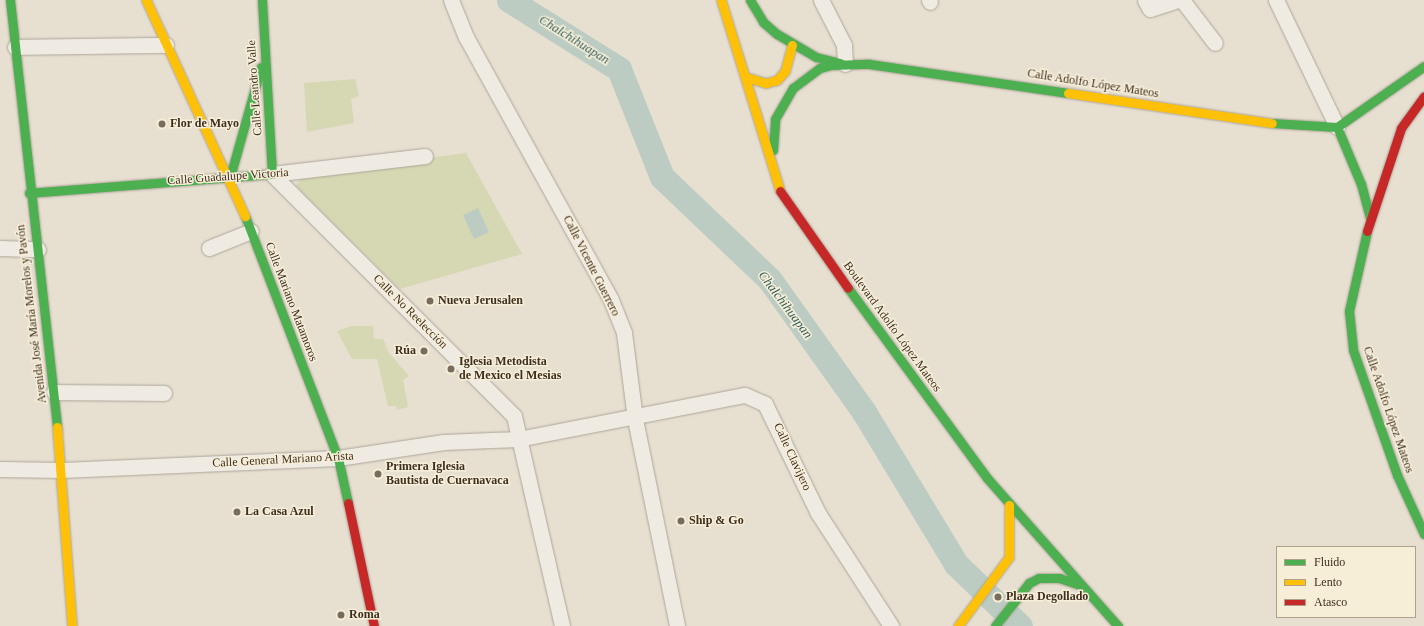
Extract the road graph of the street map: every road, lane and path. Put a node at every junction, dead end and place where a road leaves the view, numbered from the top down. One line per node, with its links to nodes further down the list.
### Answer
1 (10, 0): 15 (main road, Avenida José María Morelos y Pavón)
2 (146, 0): 13 (main road, Calle Mariano Matamoros)
3 (262, 0): 16 (main road, Calle Leandro Valle)
4 (451, 0): 34 (street, Calle Vicente Guerrero)
5 (721, 0): 19 (main road, Boulevard Adolfo López Mateos)
6 (750, 0): 14 (main road, Calle Adolfo López Mateos)
7 (821, 0): 17 (street)
8 (1145, 0): 9 (street)
9 (1177, 0)
10 (1182, 0): 12 (street)
11 (1276, 0): 21 (street)
12 (1215, 43)
13 (166, 45): 15 (street); 25 (main road, Calle Mariano Matamoros)
14 (792, 45): 17 (main road, Calle Adolfo López Mateos); 19 (main road)
15 (15, 47): 26 (main road, Avenida José María Morelos y Pavón)
16 (264, 57): 24 (main road, Calle Leandro Valle); 25 (main road)
17 (845, 64): 21 (main road, Calle Adolfo López Mateos); 23 (main road, Calle Adolfo López Mateos)
18 (1424, 66): 21 (main road)
19 (746, 77): 23 (main road, Boulevard Adolfo López Mateos)
20 (1424, 96): 27 (main road, Calle Adolfo López Mateos)
21 (1337, 127): 27 (main road, Calle Adolfo López Mateos)
22 (425, 156): 24 (street, Calle Guadalupe Victoria)
23 (773, 169): 39 (main road, Boulevard Adolfo López Mateos)
24 (272, 174): 25 (main road, Calle Guadalupe Victoria); 35 (street, Calle No Reelección)
25 (230, 177): 26 (main road, Calle Guadalupe Victoria); 28 (main road, Calle Mariano Matamoros)
26 (29, 193): 31 (main road, Avenida José María Morelos y Pavón)
27 (1370, 218): 40 (main road, Calle Adolfo López Mateos)
28 (251, 231): 30 (street); 36 (main road, Calle Mariano Matamoros)
29 (0, 248): 31 (street)
30 (209, 248)
31 (38, 249): 32 (main road, Avenida José María Morelos y Pavón)
32 (54, 392): 33 (street); 38 (main road, Avenida José María Morelos y Pavón)
33 (164, 393)
34 (635, 419): 35 (street, Calle General Mariano Arista); 45 (street, Calle Vicente Guerrero); 46 (street, Calle Clavijero)
35 (518, 438): 36 (street, Calle General Mariano Arista); 44 (street, Calle No Reelección)
36 (338, 458): 38 (street, Calle General Mariano Arista); 43 (main road, Calle Mariano Matamoros)
37 (0, 469): 38 (street, Calle General Mariano Arista)
38 (62, 470): 42 (main road, Avenida José María Morelos y Pavón)
39 (1009, 505): 41 (main road, Boulevard Adolfo López Mateos); 47 (main road)
40 (1424, 534)
41 (1081, 586): 48 (main road); 49 (main road, Boulevard Adolfo López Mateos)
42 (72, 626)
43 (374, 626)
44 (562, 626)
45 (677, 626)
46 (890, 626)
47 (958, 626)
48 (995, 626)
49 (1118, 626)

